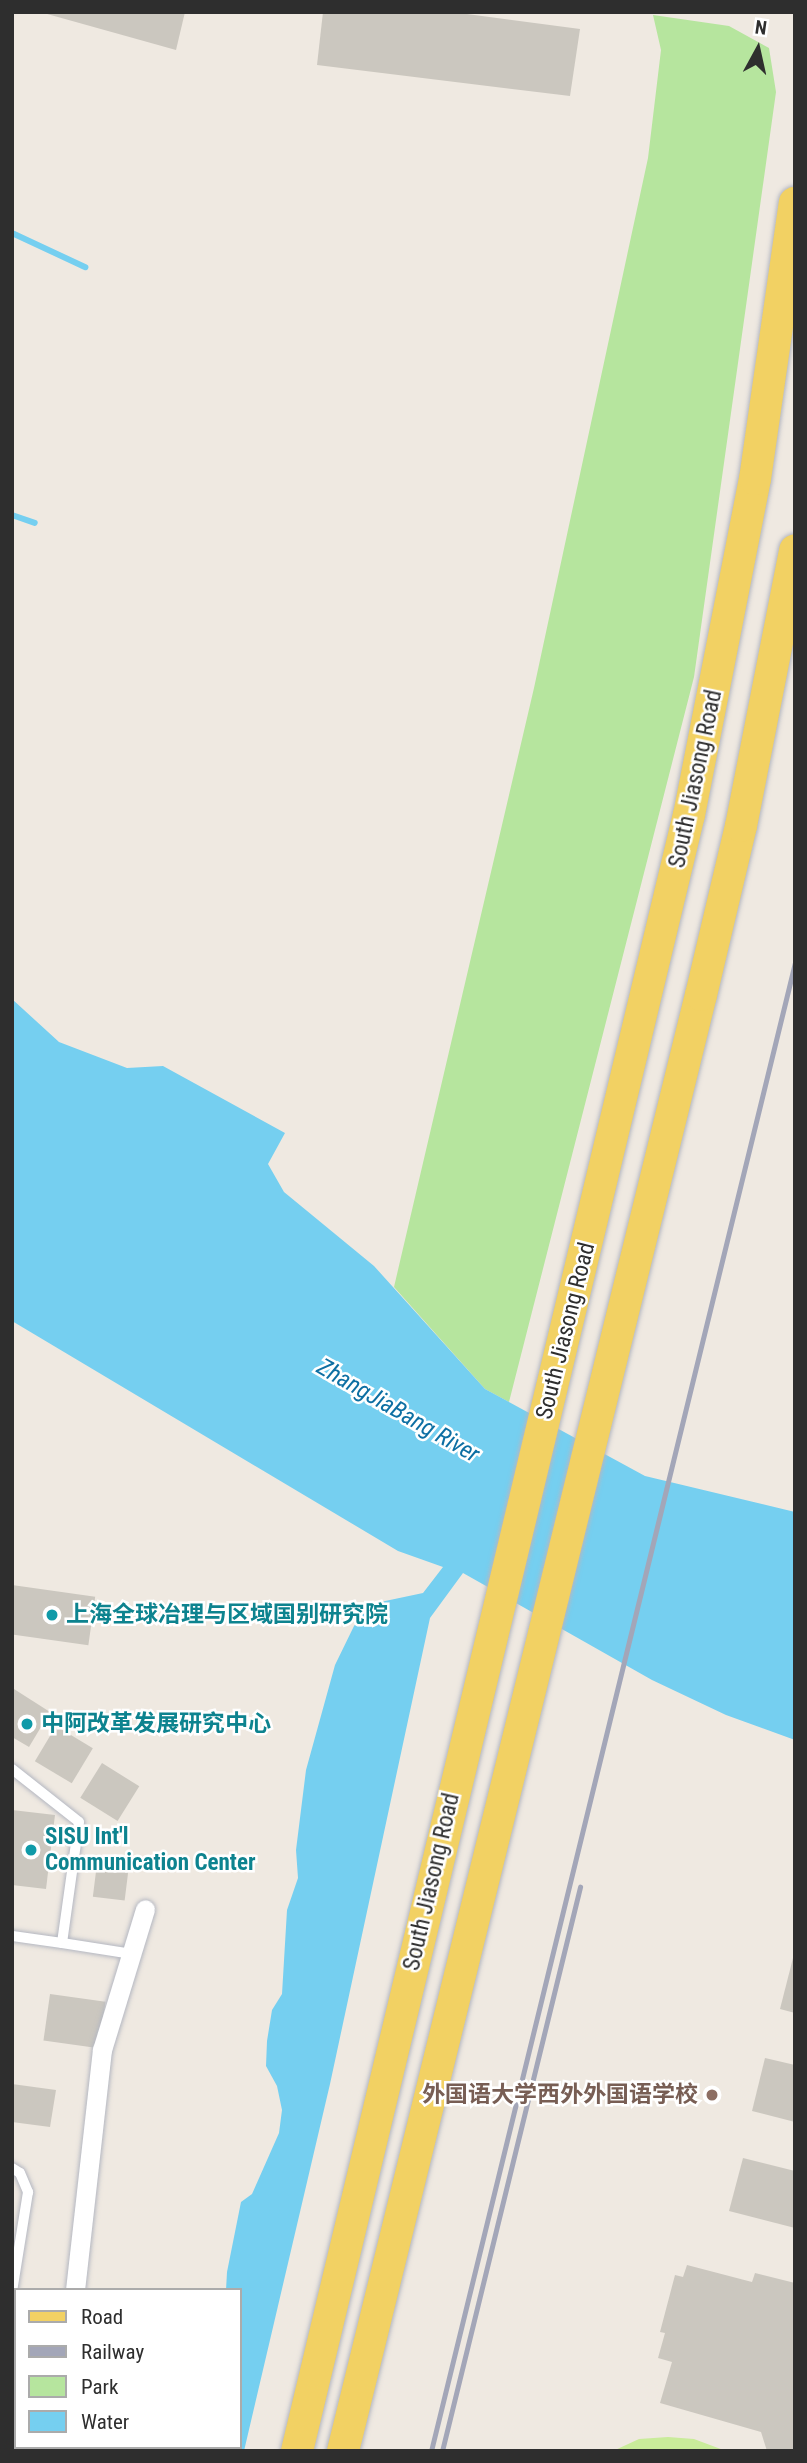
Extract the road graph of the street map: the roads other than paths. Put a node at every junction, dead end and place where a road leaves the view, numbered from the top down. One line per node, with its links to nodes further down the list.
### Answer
1 (795, 203): 11 (main road, South Jiasong Road)
2 (795, 550): 12 (main road)
3 (12, 1769): 6 (lane)
4 (145, 1909): 7 (street)
5 (12, 1936): 6 (lane)
6 (62, 1943): 7 (lane)
7 (132, 1954): 10 (street)
8 (12, 2168): 9 (lane)
9 (15, 2288)
10 (75, 2288)
11 (297, 2451)
12 (343, 2451)

